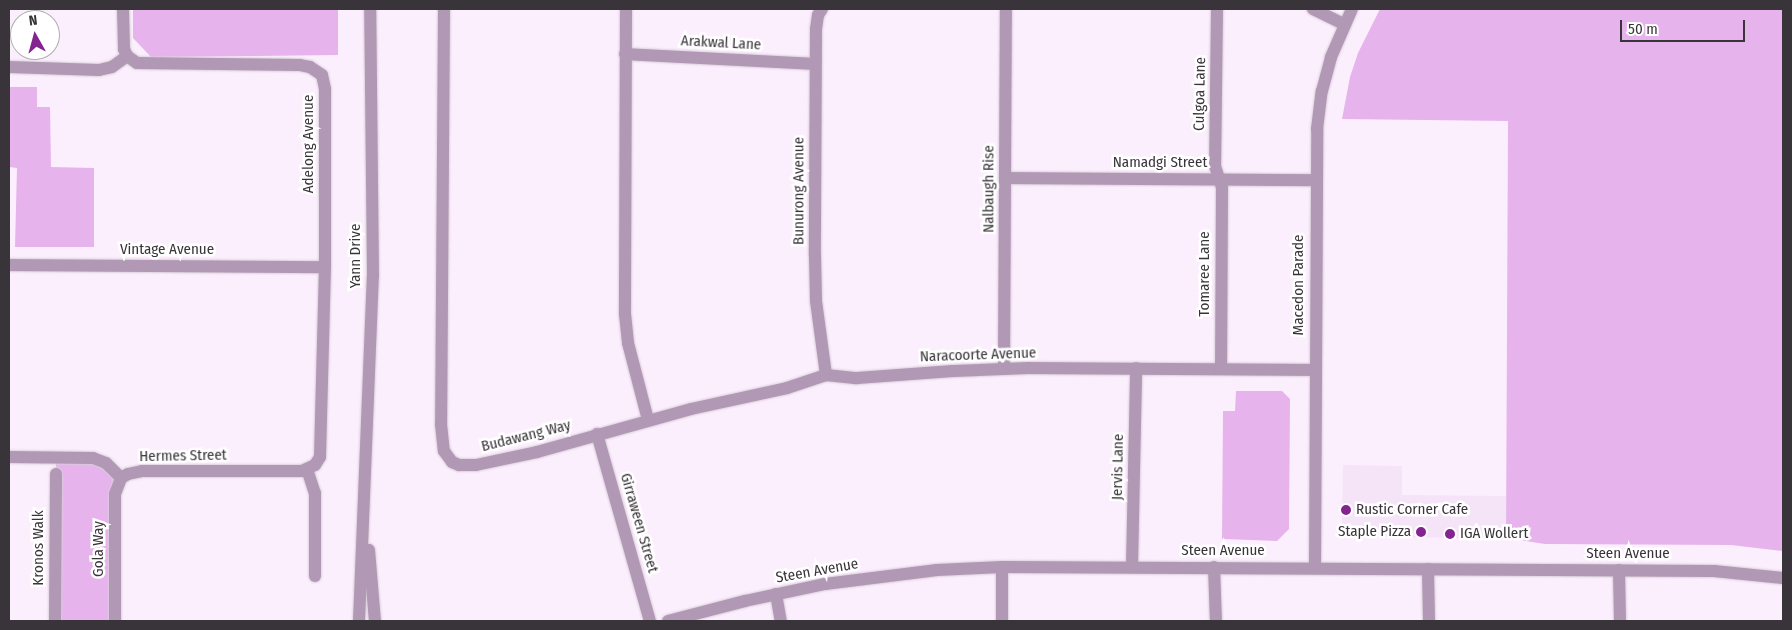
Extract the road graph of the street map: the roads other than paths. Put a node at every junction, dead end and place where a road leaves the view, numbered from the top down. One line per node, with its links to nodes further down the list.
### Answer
1 (123, 9): 12 (street)
2 (370, 9): 31 (street, Yann Drive)
3 (444, 9): 26 (street, Budawang Way)
4 (626, 9): 11 (street)
5 (822, 9): 13 (street, Bunurong Avenue)
6 (1006, 9): 15 (street, Nalbaugh Rise)
7 (1217, 9): 16 (street, Culgoa Lane)
8 (1313, 9): 10 (street)
9 (1352, 9): 10 (street, Macedon Parade)
10 (1344, 24): 17 (street, Macedon Parade)
11 (625, 54): 13 (street, Arakwal Lane); 25 (street)
12 (127, 56): 14 (street); 19 (street, Adelong Avenue)
13 (815, 64): 24 (street, Bunurong Avenue)
14 (9, 67)
15 (1005, 178): 16 (street, Namadgi Street); 20 (street, Nalbaugh Rise)
16 (1218, 179): 17 (street, Namadgi Street); 22 (street, Tomaree Lane)
17 (1315, 180): 23 (street, Macedon Parade)
18 (9, 265): 19 (street, Vintage Avenue)
19 (325, 267): 28 (street, Adelong Avenue)
20 (1004, 368): 21 (street, Naracoorte Avenue); 24 (street, Naracoorte Avenue)
21 (1136, 368): 22 (street, Naracoorte Avenue); 33 (street, Jervis Lane)
22 (1221, 369): 23 (street, Naracoorte Avenue)
23 (1316, 370): 35 (street, Macedon Parade)
24 (826, 375): 25 (street, Naracoorte Avenue)
25 (648, 420): 26 (street, Budawang Way)
26 (597, 434): 45 (street, Girraween Street)
27 (9, 457): 30 (street, Hermes Street)
28 (307, 469): 30 (street, Hermes Street); 38 (street)
29 (56, 474): 41 (street, Kronos Walk)
30 (121, 478): 42 (street, Gola Way)
31 (364, 503): 43 (street, Yann Drive); 44 (street, Yann Drive)
32 (1002, 567): 33 (street, Steen Avenue); 40 (street, Steen Avenue); 48 (street)
33 (1132, 567): 34 (street, Steen Avenue)
34 (1214, 567): 35 (street, Steen Avenue); 49 (street)
35 (1315, 568): 36 (street, Steen Avenue)
36 (1428, 569): 37 (street, Steen Avenue); 50 (street)
37 (1619, 570): 39 (street, Steen Avenue); 51 (street)
38 (314, 576)
39 (1783, 578)
40 (776, 594): 46 (street, Steen Avenue); 47 (street)
41 (55, 621)
42 (115, 621)
43 (359, 621)
44 (375, 621)
45 (650, 621)
46 (668, 621)
47 (781, 621)
48 (1002, 621)
49 (1216, 621)
50 (1428, 621)
51 (1620, 621)

